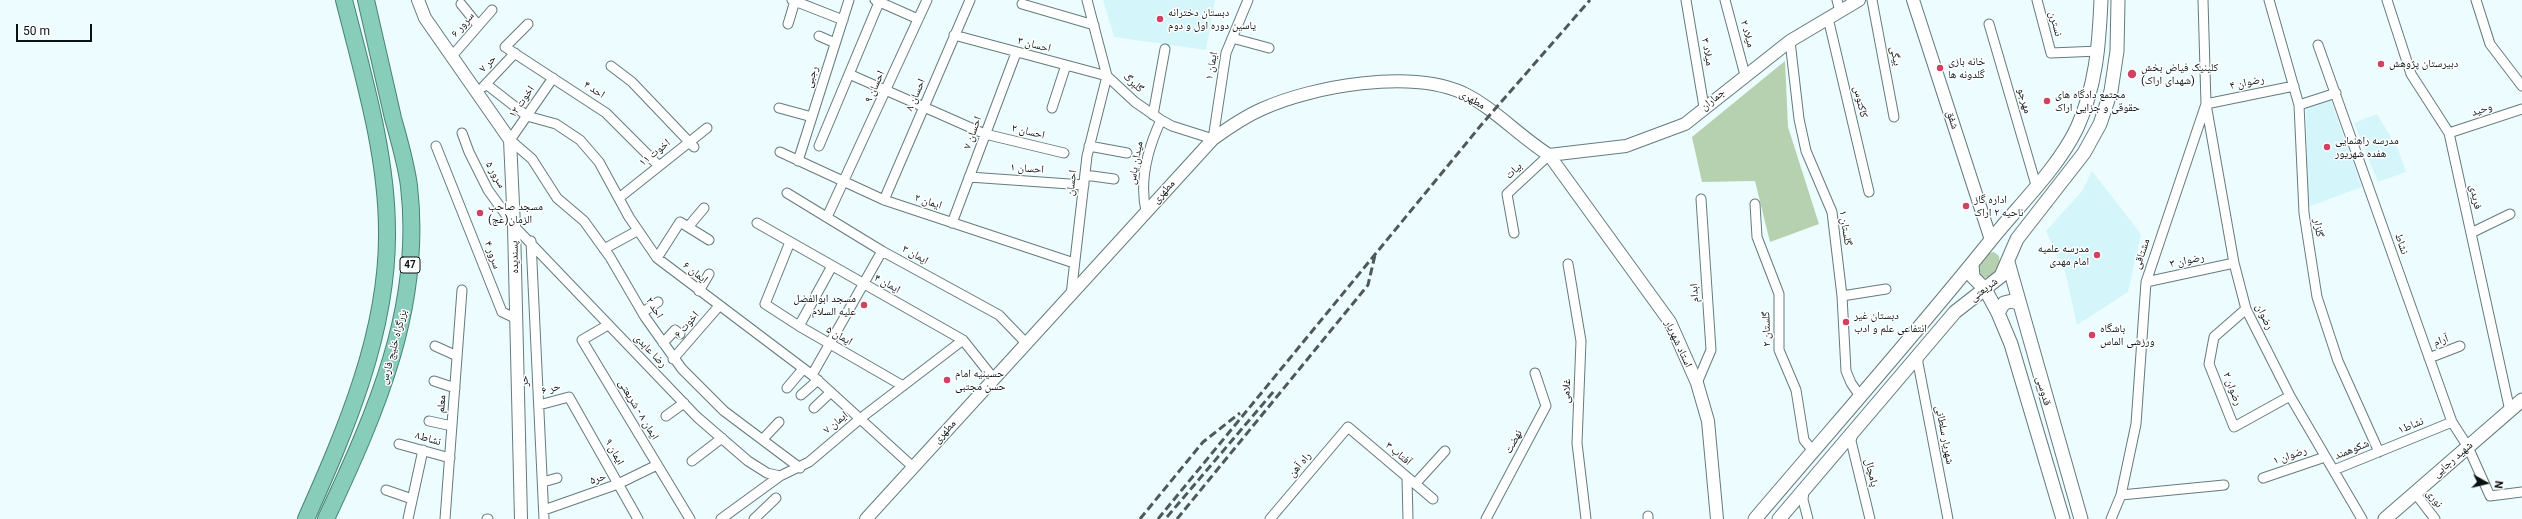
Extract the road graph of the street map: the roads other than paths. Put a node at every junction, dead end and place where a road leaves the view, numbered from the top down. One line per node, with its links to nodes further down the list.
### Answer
1 (344, 0): 210 (highway, بزرگراه خلیج فارس / 47)
2 (366, 0): 211 (highway, بزرگراه خلیج فارس / 47)
3 (418, 0): 46 (street)
4 (849, 0): 29 (street, رجبی)
5 (927, 0): 28 (street, احسان ۹)
6 (970, 0): 35 (street, احسان ۸)
7 (1087, 0): 34 (street, گلبرگ)
8 (1248, 0): 37 (street, ایمان ۱)
9 (1686, 0): 60 (street, میلاد ۳)
10 (1725, 0): 50 (street, میلاد ۲)
11 (1859, 0): 25 (street, جماران)
12 (1872, 0): 66 (street, بیگی)
13 (1913, 0): 108 (street, شفق)
14 (2036, 0): 43 (street, نسترن)
15 (2101, 0): 43 (main road, شریعتی)
16 (2118, 0): 114 (main road, شریعتی)
17 (2202, 0): 58 (street, مشتاقی)
18 (2269, 0): 53 (street, گلزار)
19 (2387, 0): 71 (street, فریدی)
20 (2476, 0): 54 (street)
21 (793, 1): 29 (street); 31 (street)
22 (878, 1): 28 (street); 49 (street)
23 (461, 4): 33 (street)
24 (1022, 4): 34 (street)
25 (1839, 6): 27 (street, جماران)
26 (492, 10): 33 (street, سرور ۶)
27 (1828, 18): 38 (street, جماران); 91 (street, کاکتوس)
28 (918, 19): 56 (street, احسان ۹)
29 (843, 20): 39 (street, رجبی)
30 (528, 24): 44 (street, احد ۴)
31 (788, 24)
32 (1989, 24): 89 (street, مهرجو)
33 (478, 25): 46 (street, سرور ۶)
34 (1094, 25): 51 (street, گلبرگ)
35 (954, 35): 45 (street, احسان ۳); 62 (street, احسان ۸)
36 (819, 36): 39 (street)
37 (1232, 38): 41 (street); 73 (street, ایمان ۱)
38 (1790, 41): 50 (street, جماران); 128 (street, گلستان ۱)
39 (835, 43): 68 (street, رجبی)
40 (2318, 45): 57 (street, نشاط)
41 (1269, 48)
42 (1166, 49): 67 (street, میدان یاس)
43 (2099, 50): 89 (main road, شریعتی)
44 (515, 53): 52 (street, احد ۴); 55 (street, حر ۷)
45 (1016, 53): 47 (street, احسان ۳); 72 (street, احسان ۷)
46 (452, 56): 55 (street)
47 (1066, 65): 51 (street, احسان ۳); 63 (street)
48 (611, 66): 75 (street)
49 (849, 74): 56 (street, احسان ۲); 77 (street)
50 (1745, 75): 60 (street, جماران)
51 (1107, 76): 67 (street, گلبرگ); 78 (street, احسان)
52 (553, 78): 65 (street, اخوت ۱۲); 84 (street, احد ۴)
53 (2294, 86): 58 (street, رضوان ۴); 59 (street, گلزار)
54 (2522, 86)
55 (482, 88): 65 (street, ایمان ۶); 74 (street)
56 (886, 90): 62 (street, احسان ۲); 88 (street, احسان ۹)
57 (2336, 93): 59 (street); 149 (street, نشاط)
58 (2206, 104): 116 (street, رضوان); 121 (street, مشتاقی)
59 (2299, 105): 185 (street, گلزار)
60 (1704, 107): 82 (street, جماران)
61 (779, 108): 68 (street)
62 (923, 108): 72 (street, احسان ۲); 94 (street, احسان ۸)
63 (1052, 108)
64 (2522, 109): 71 (street, وحید)
65 (527, 116): 74 (street, اخوت ۱۲); 92 (street, ایمان ۶)
66 (1894, 116)
67 (1157, 117): 73 (street, گلبرگ); 97 (street, میدان یاس)
68 (812, 118): 83 (street, رجبی)
69 (707, 128): 75 (street, اخوت ۱۱)
70 (462, 132): 102 (street, سرور ۵)
71 (2449, 133): 106 (street, فریدی)
72 (985, 134): 80 (street, احسان ۲); 85 (street, احسان ۷)
73 (1213, 139): 82 (street, مطهری); 97 (street, مطهری)
74 (510, 140): 102 (street, پسندیده); 111 (street, احد ۲)
75 (691, 145): 84 (street, اخوت ۱۱)
76 (436, 146): 137 (street, سرور ۴)
77 (819, 146)
78 (1089, 146): 81 (street); 87 (street, احسان)
79 (780, 152): 83 (street, ایمان ۲)
80 (1064, 153)
81 (1127, 153)
82 (1549, 155): 105 (street, بیات); 156 (street, استاد شهریار)
83 (798, 161): 88 (street, ایمان ۲)
84 (659, 166): 92 (street, اخوت ۱۱)
85 (969, 177): 87 (street, احسان ۱); 100 (street, احسان ۷)
86 (1114, 179): 87 (street, احسان ۱)
87 (1084, 180): 115 (street, احسان)
88 (844, 184): 94 (street, ایمان ۲); 99 (street, احسان ۹)
89 (2036, 185): 108 (main road, شریعتی)
90 (787, 192): 99 (street, ایمان ۳)
91 (1869, 192)
92 (619, 198): 104 (street, ایمان ۶)
93 (1701, 199): 156 (street, ابدام)
94 (884, 200): 100 (street, ایمان ۲)
95 (1755, 204): 184 (street, گلستان ۲)
96 (704, 208): 103 (street)
97 (1146, 211): 127 (street, مطهری)
98 (2510, 214): 106 (street)
99 (827, 217): 112 (street, ایمان ۳)
100 (952, 223): 115 (street, ایمان ۲)
101 (757, 224): 110 (street, ایمان ۴)
102 (514, 226): 109 (street, رضا عابدی); 137 (street, پسندیده)
103 (688, 227): 107 (street); 113 (street)
104 (637, 231): 111 (street); 113 (street, ایمان ۶)
105 (1514, 233)
106 (2471, 233): 169 (street, فریدی)
107 (709, 240)
108 (1991, 240): 118 (main road, شریعتی)
109 (530, 241): 138 (street, رضا عابدی); 167 (street, حر)
110 (790, 242): 119 (street, ایمان ۴); 139 (street, ایمان ۵)
111 (604, 249): 134 (street, احد ۲)
112 (882, 251): 122 (street); 144 (street, ایمان ۳)
113 (657, 258): 126 (street, ایمان ۶)
114 (2008, 262): 124 (main road, شریعتی); 131 (main road, قدوسی)
115 (1074, 263): 127 (street, احسان)
116 (2234, 263): 121 (street, رضوان ۳); 133 (street, رضوان)
117 (1568, 264): 223 (street, غلامی)
118 (1972, 265): 124 (main road, قدوسی); 129 (main road, شریعتی)
119 (832, 266): 122 (street, ایمان ۴); 139 (street)
120 (709, 274): 126 (street)
121 (2146, 282): 205 (street, مشتاقی)
122 (863, 284): 141 (street, ایمان ۴); 143 (street)
123 (1886, 289): 128 (street)
124 (1985, 289): 135 (main road, شریعتی); 136 (main road, قدوسی)
125 (462, 290): 148 (street, معلم)
126 (699, 290): 132 (street, ایمان ۶)
127 (1071, 295): 144 (street, مطهری)
128 (1842, 296): 162 (street, گلستان ۱)
129 (1943, 299): 135 (main road); 162 (main road, شریعتی)
130 (658, 302): 134 (street)
131 (2018, 303): 136 (main road); 231 (main road, قدوسی)
132 (719, 306): 150 (street, اخوت ۶); 151 (street, ایمان ۶)
133 (2246, 309): 163 (street, رضوان); 163 (street, رضوان ۲)
134 (643, 312): 142 (street, احد ۲)
135 (1955, 312): 147 (main road, شریعتی)
136 (1998, 313): 230 (main road, قدوسی)
137 (517, 319): 214 (street, پسندیده)
138 (608, 325): 166 (street, رضا عابدی); 189 (street, ایمان ۸ - شریعتی)
139 (799, 326): 143 (street, ایمان ۵)
140 (680, 334): 142 (street)
141 (963, 340): 154 (street, ایمان ۴); 157 (street, ایمان ۷)
142 (663, 343): 150 (street, احد ۲)
143 (829, 344): 153 (street); 157 (street, ایمان ۵)
144 (1026, 344): 154 (street, مطهری)
145 (435, 346): 148 (street)
146 (2460, 346): 149 (street, آرام)
147 (1918, 355): 177 (main road, شریعتی); 229 (street, شهریار سلطانی)
148 (457, 356): 158 (street, معلم)
149 (2429, 358): 174 (street, نشاط)
150 (673, 359): 179 (street, احد ۲)
151 (803, 369): 153 (street, ایمان ۶); 159 (street)
152 (1536, 373): 222 (street, نهضت)
153 (815, 378): 160 (street, ایمان ۶); 161 (street)
154 (994, 379): 190 (street, مطهری)
155 (434, 381): 158 (street)
156 (1696, 383): 224 (street, استاد شهریار)
157 (903, 386): 171 (street, ایمان ۷)
158 (455, 388): 175 (street, معلم)
159 (787, 388)
160 (831, 392): 168 (street); 171 (street, ایمان ۶)
161 (801, 395)
162 (1860, 396): 184 (main road, شریعتی)
163 (2290, 396): 186 (street, رضوان)
164 (569, 397): 167 (street, حر ۶); 198 (street, ایمان ۹)
165 (2522, 400): 169 (main road, شهید رجایی)
166 (684, 403): 170 (street); 178 (street, رضا عابدی)
167 (539, 405): 197 (street, حر)
168 (814, 408)
169 (2510, 411): 181 (main road, شهید رجایی)
170 (666, 416)
171 (862, 418): 190 (street, ایمان ۶); 191 (street, ایمان ۷)
172 (429, 421): 175 (street)
173 (779, 422): 179 (street)
174 (2452, 422): 181 (street, نشاط); 185 (street, نشاط۱)
175 (452, 426): 187 (street, معلم)
176 (1348, 427): 195 (street, آفتاب ۳); 220 (street, راه آهن)
177 (1853, 432): 202 (main road, شریعتی); 228 (street, پامچال)
178 (722, 438): 188 (street); 193 (street, رضا عابدی)
179 (763, 439): 191 (street, احد ۲)
180 (399, 444): 182 (street, نشاط۸)
181 (2468, 447): 203 (street, نشاط); 204 (main road, شهید رجایی)
182 (423, 450): 187 (street, نشاط۸); 207 (street)
183 (1445, 451): 199 (street)
184 (1813, 451): 225 (main road, شریعتی)
185 (2379, 452): 192 (street, شکوهمند)
186 (2325, 456): 192 (street, رضوان); 196 (street, رضوان ۱)
187 (450, 458): 213 (street, معلم)
188 (692, 461)
189 (657, 465): 198 (street, حر۵); 216 (street, ایمان ۸ - شریعتی)
190 (913, 467): 219 (street, مطهری)
191 (800, 468): 193 (street, ایمان ۷)
192 (2334, 470): 233 (street, رضوان)
193 (780, 476): 217 (street, ایمان ۷)
194 (557, 478): 197 (street)
195 (1407, 478): 199 (street, آفتاب ۳); 221 (street)
196 (2263, 478)
197 (543, 482): 209 (street, حر)
198 (618, 484): 209 (street, حر۵); 215 (street, ایمان ۹)
199 (1415, 484): 208 (street, آفتاب ۳)
200 (2224, 485): 205 (street)
201 (386, 490): 207 (street)
202 (1804, 490): 226 (main road, شریعتی); 227 (street)
203 (2522, 492)
204 (2415, 493): 234 (main road, شهید رجایی); 235 (street, نوری)
205 (2121, 495): 232 (street, مشتاقی)
206 (776, 498): 218 (street)
207 (412, 499): 212 (street)
208 (1433, 499)
209 (544, 515)
210 (306, 519)
211 (326, 519)
212 (408, 519)
213 (445, 519)
214 (521, 519)
215 (638, 519)
216 (690, 519)
217 (721, 519)
218 (754, 519)
219 (866, 519)
220 (1270, 519)
221 (1408, 519)
222 (1486, 519)
223 (1586, 519)
224 (1717, 519)
225 (1755, 519)
226 (1779, 519)
227 (1808, 519)
228 (1870, 519)
229 (1947, 519)
230 (2063, 519)
231 (2081, 519)
232 (2111, 519)
233 (2362, 519)
234 (2384, 519)
235 (2435, 519)

